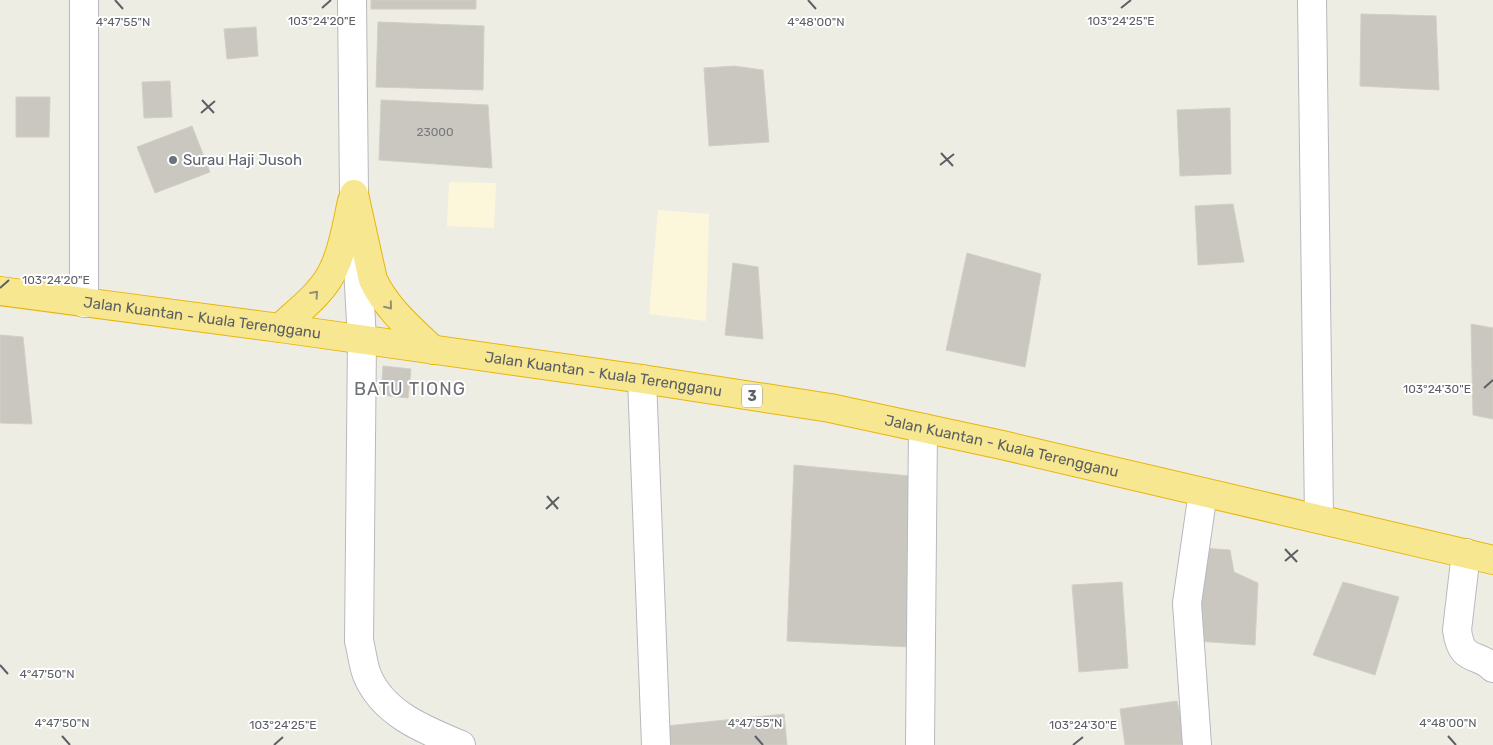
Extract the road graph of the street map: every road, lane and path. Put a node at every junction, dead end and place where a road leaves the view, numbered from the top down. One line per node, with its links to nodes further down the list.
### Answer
1 (84, 0): 6 (street)
2 (352, 0): 4 (street)
3 (1312, 0): 13 (street)
4 (354, 194): 7 (highway, one-way to 4); 8 (street); 9 (highway, one-way to 9)
5 (0, 291): 6 (highway, Jalan Kuantan - Kuala Terengganu / 3)
6 (84, 303): 7 (highway, Jalan Kuantan - Kuala Terengganu / 3)
7 (280, 328): 8 (highway, Jalan Kuantan - Kuala Terengganu / 3)
8 (362, 340): 9 (highway, Jalan Kuantan - Kuala Terengganu / 3); 17 (street)
9 (433, 350): 10 (highway, Jalan Kuantan - Kuala Terengganu / 3)
10 (642, 379): 11 (highway, Jalan Kuantan - Kuala Terengganu / 3); 18 (street)
11 (923, 428): 12 (highway, Jalan Kuantan - Kuala Terengganu / 3); 19 (street)
12 (1203, 492): 13 (highway, Jalan Kuantan - Kuala Terengganu / 3); 20 (street)
13 (1319, 519): 14 (highway, Jalan Kuantan - Kuala Terengganu / 3)
14 (1466, 553): 15 (highway, Jalan Kuantan - Kuala Terengganu / 3); 16 (street)
15 (1493, 560)
16 (1493, 668)
17 (461, 745)
18 (656, 745)
19 (920, 745)
20 (1197, 745)

